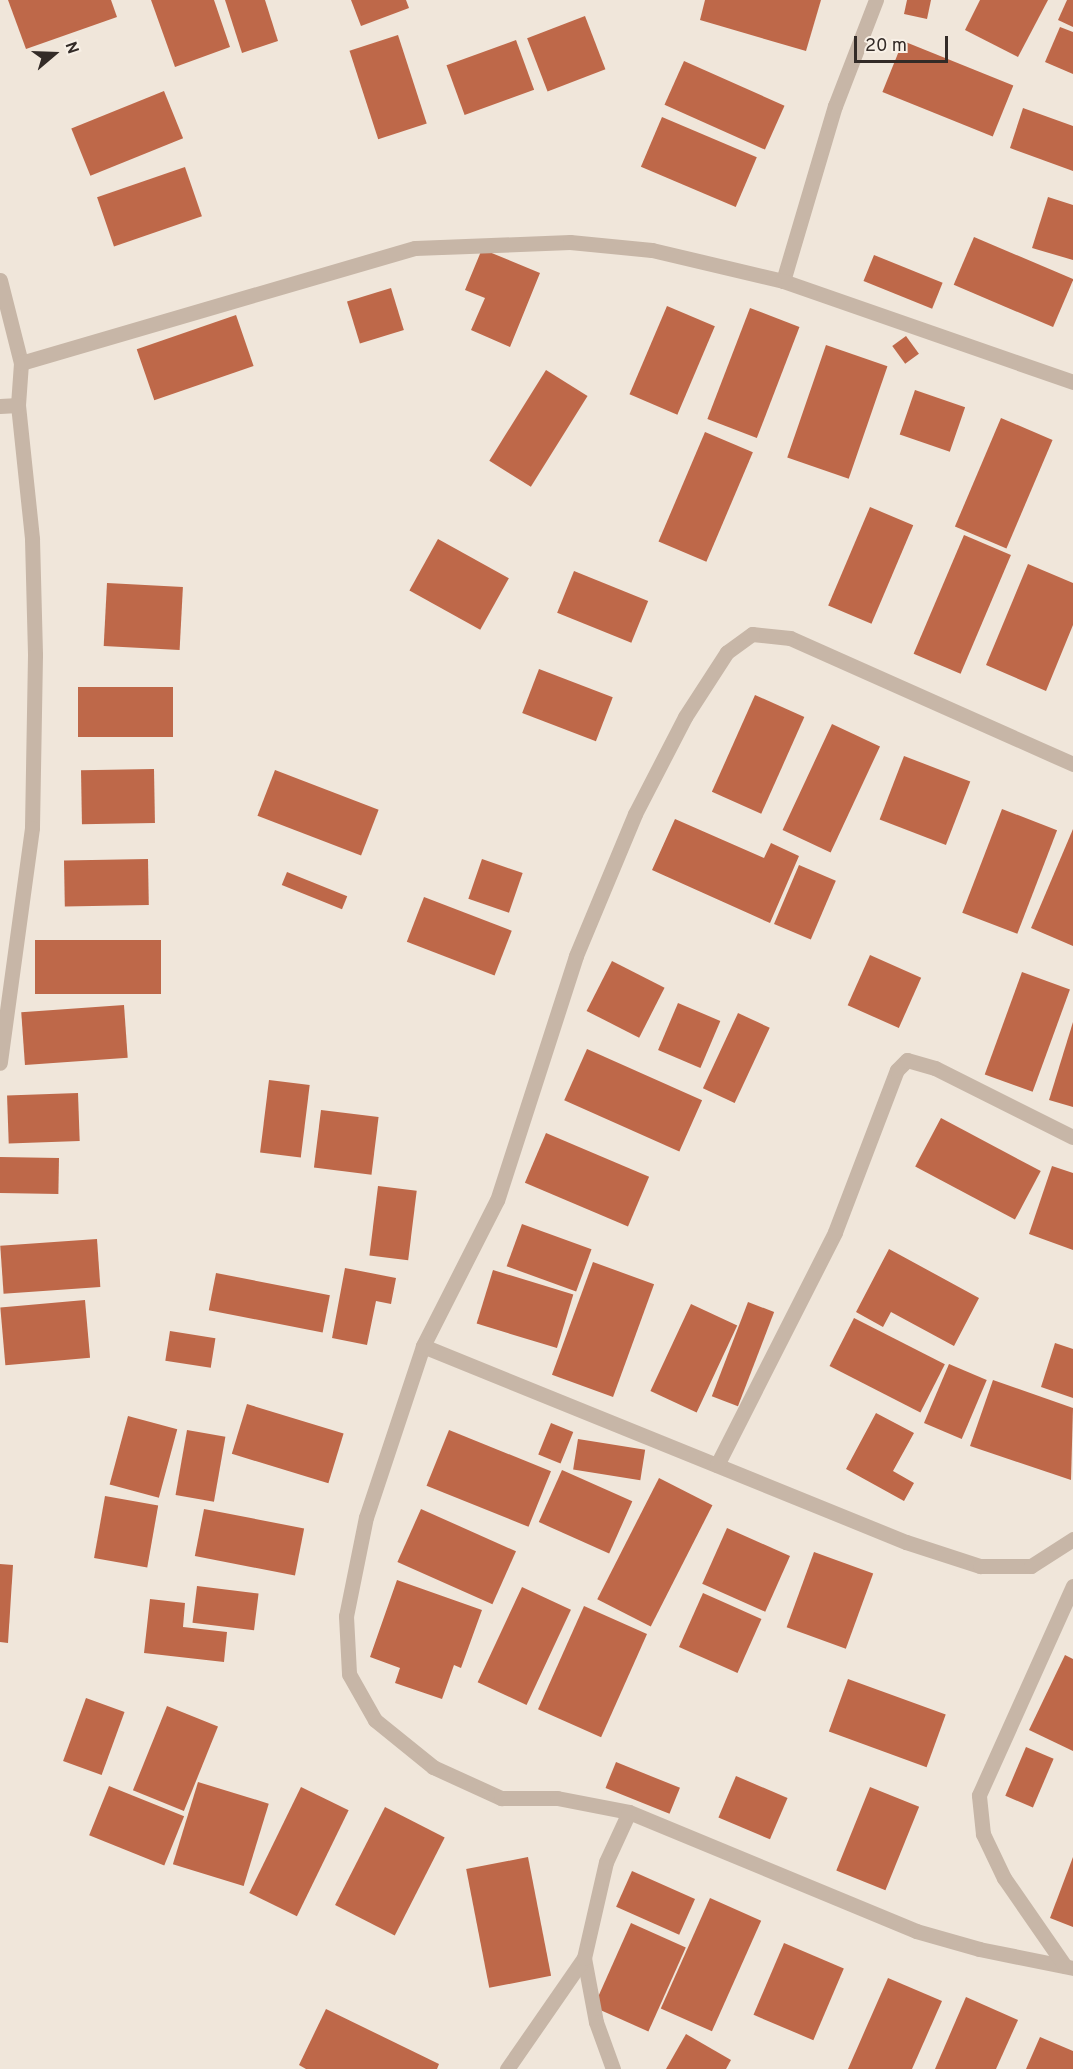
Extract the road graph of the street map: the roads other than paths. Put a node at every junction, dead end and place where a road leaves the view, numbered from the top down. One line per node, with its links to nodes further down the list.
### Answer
1 (876, 0): 3 (street)
2 (0, 280): 4 (street)
3 (783, 281): 4 (street); 5 (street)
4 (21, 363): 6 (street)
5 (1073, 382)
6 (18, 405): 7 (street); 9 (street)
7 (0, 406)
8 (1073, 764): 11 (street)
9 (0, 1063)
10 (1073, 1137): 12 (street)
11 (423, 1346): 12 (street); 15 (street)
12 (717, 1465): 13 (street)
13 (1073, 1539)
14 (1073, 1586): 17 (street)
15 (629, 1812): 16 (street); 17 (street)
16 (584, 1958): 18 (street); 19 (street)
17 (1069, 1967)
18 (507, 2069)
19 (613, 2069)

